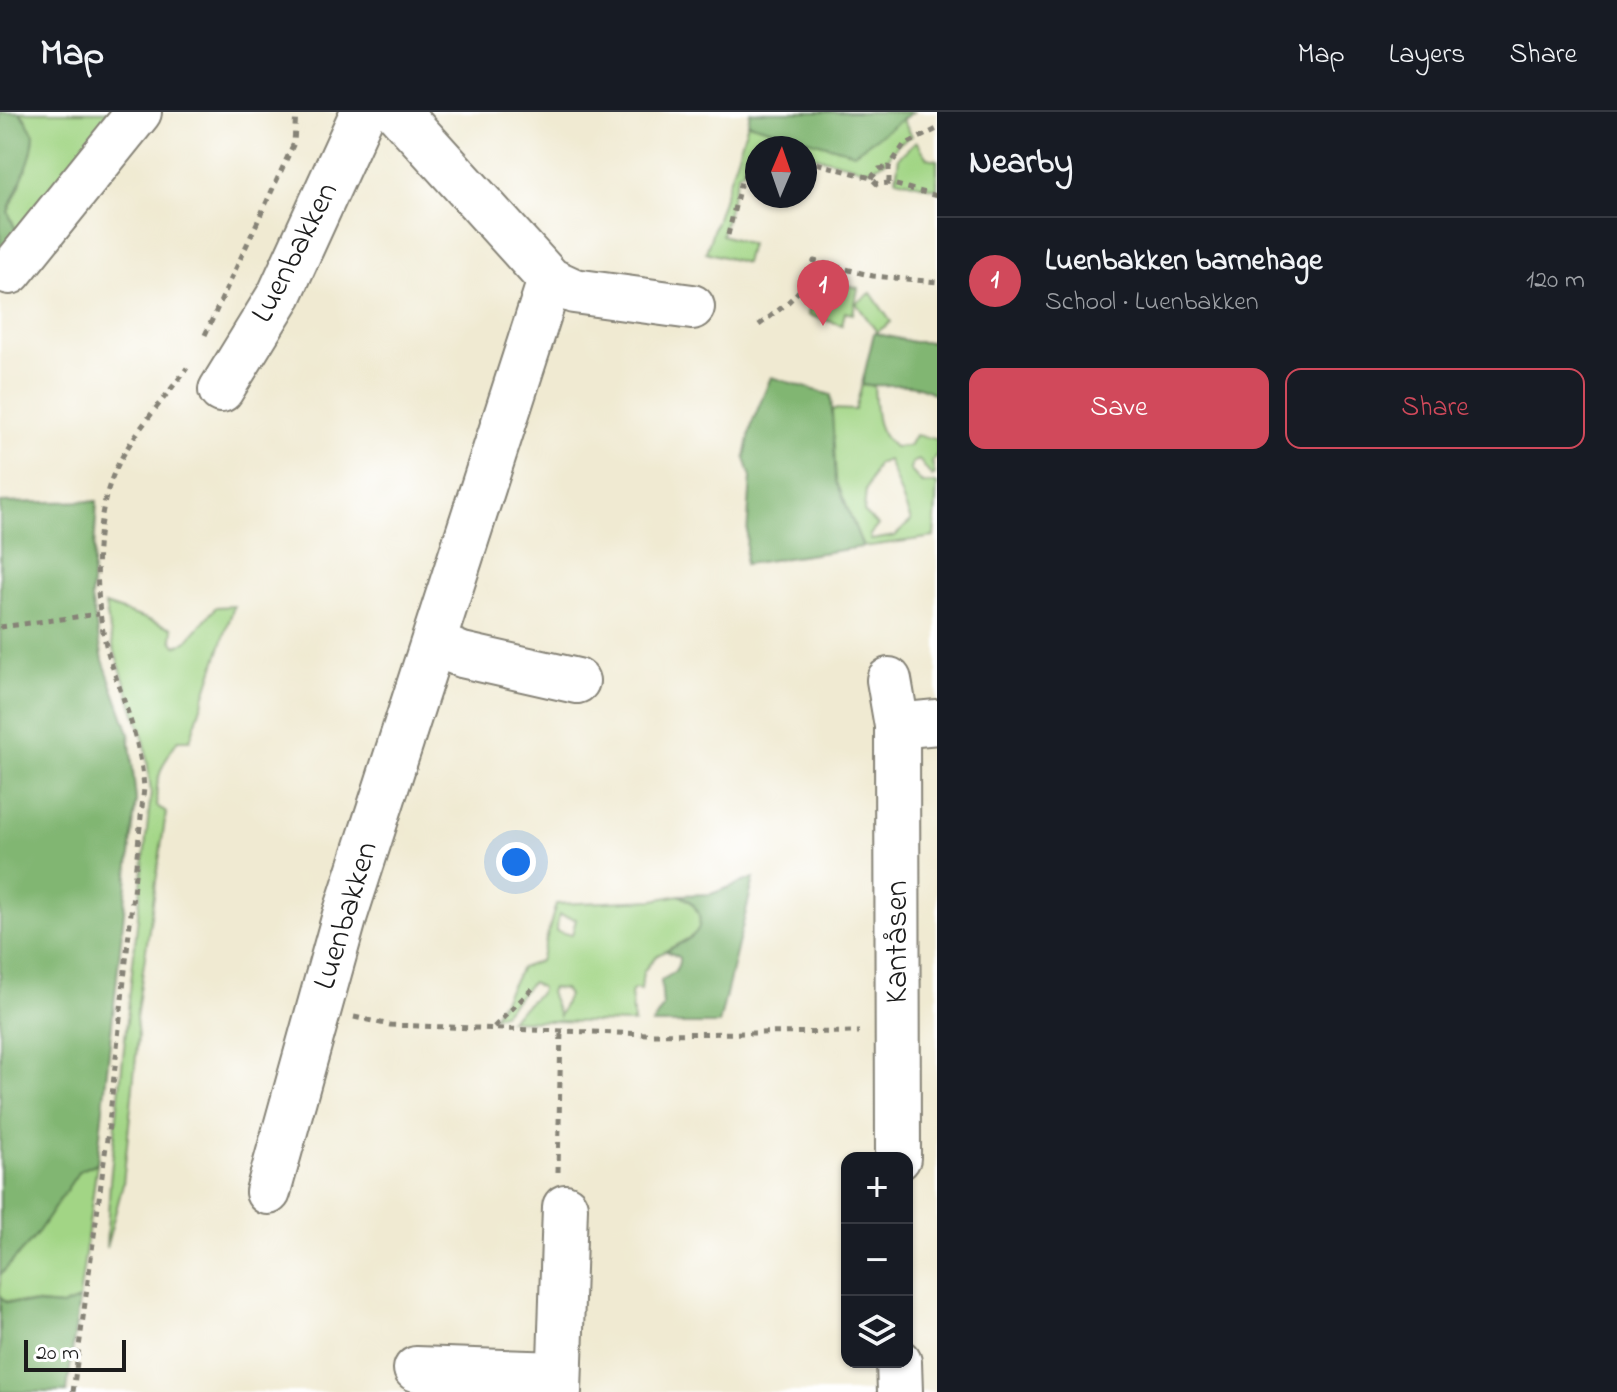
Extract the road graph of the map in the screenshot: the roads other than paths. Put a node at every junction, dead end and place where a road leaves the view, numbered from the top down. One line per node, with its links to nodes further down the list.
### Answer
1 (139, 112): 4 (street)
2 (363, 112): 7 (street, Luenbakken)
3 (398, 112): 5 (street)
4 (10, 272)
5 (550, 280): 6 (street); 8 (street, Luenbakken)
6 (692, 307)
7 (221, 390)
8 (435, 644): 10 (street); 13 (street, Luenbakken)
9 (889, 680): 11 (street, Kantåsen)
10 (577, 681)
11 (917, 724): 12 (street, Kantåsen)
12 (898, 1152)
13 (268, 1192)
14 (565, 1207): 17 (street)
15 (899, 1368): 18 (street)
16 (416, 1369): 17 (street)
17 (559, 1383)
18 (900, 1392)

